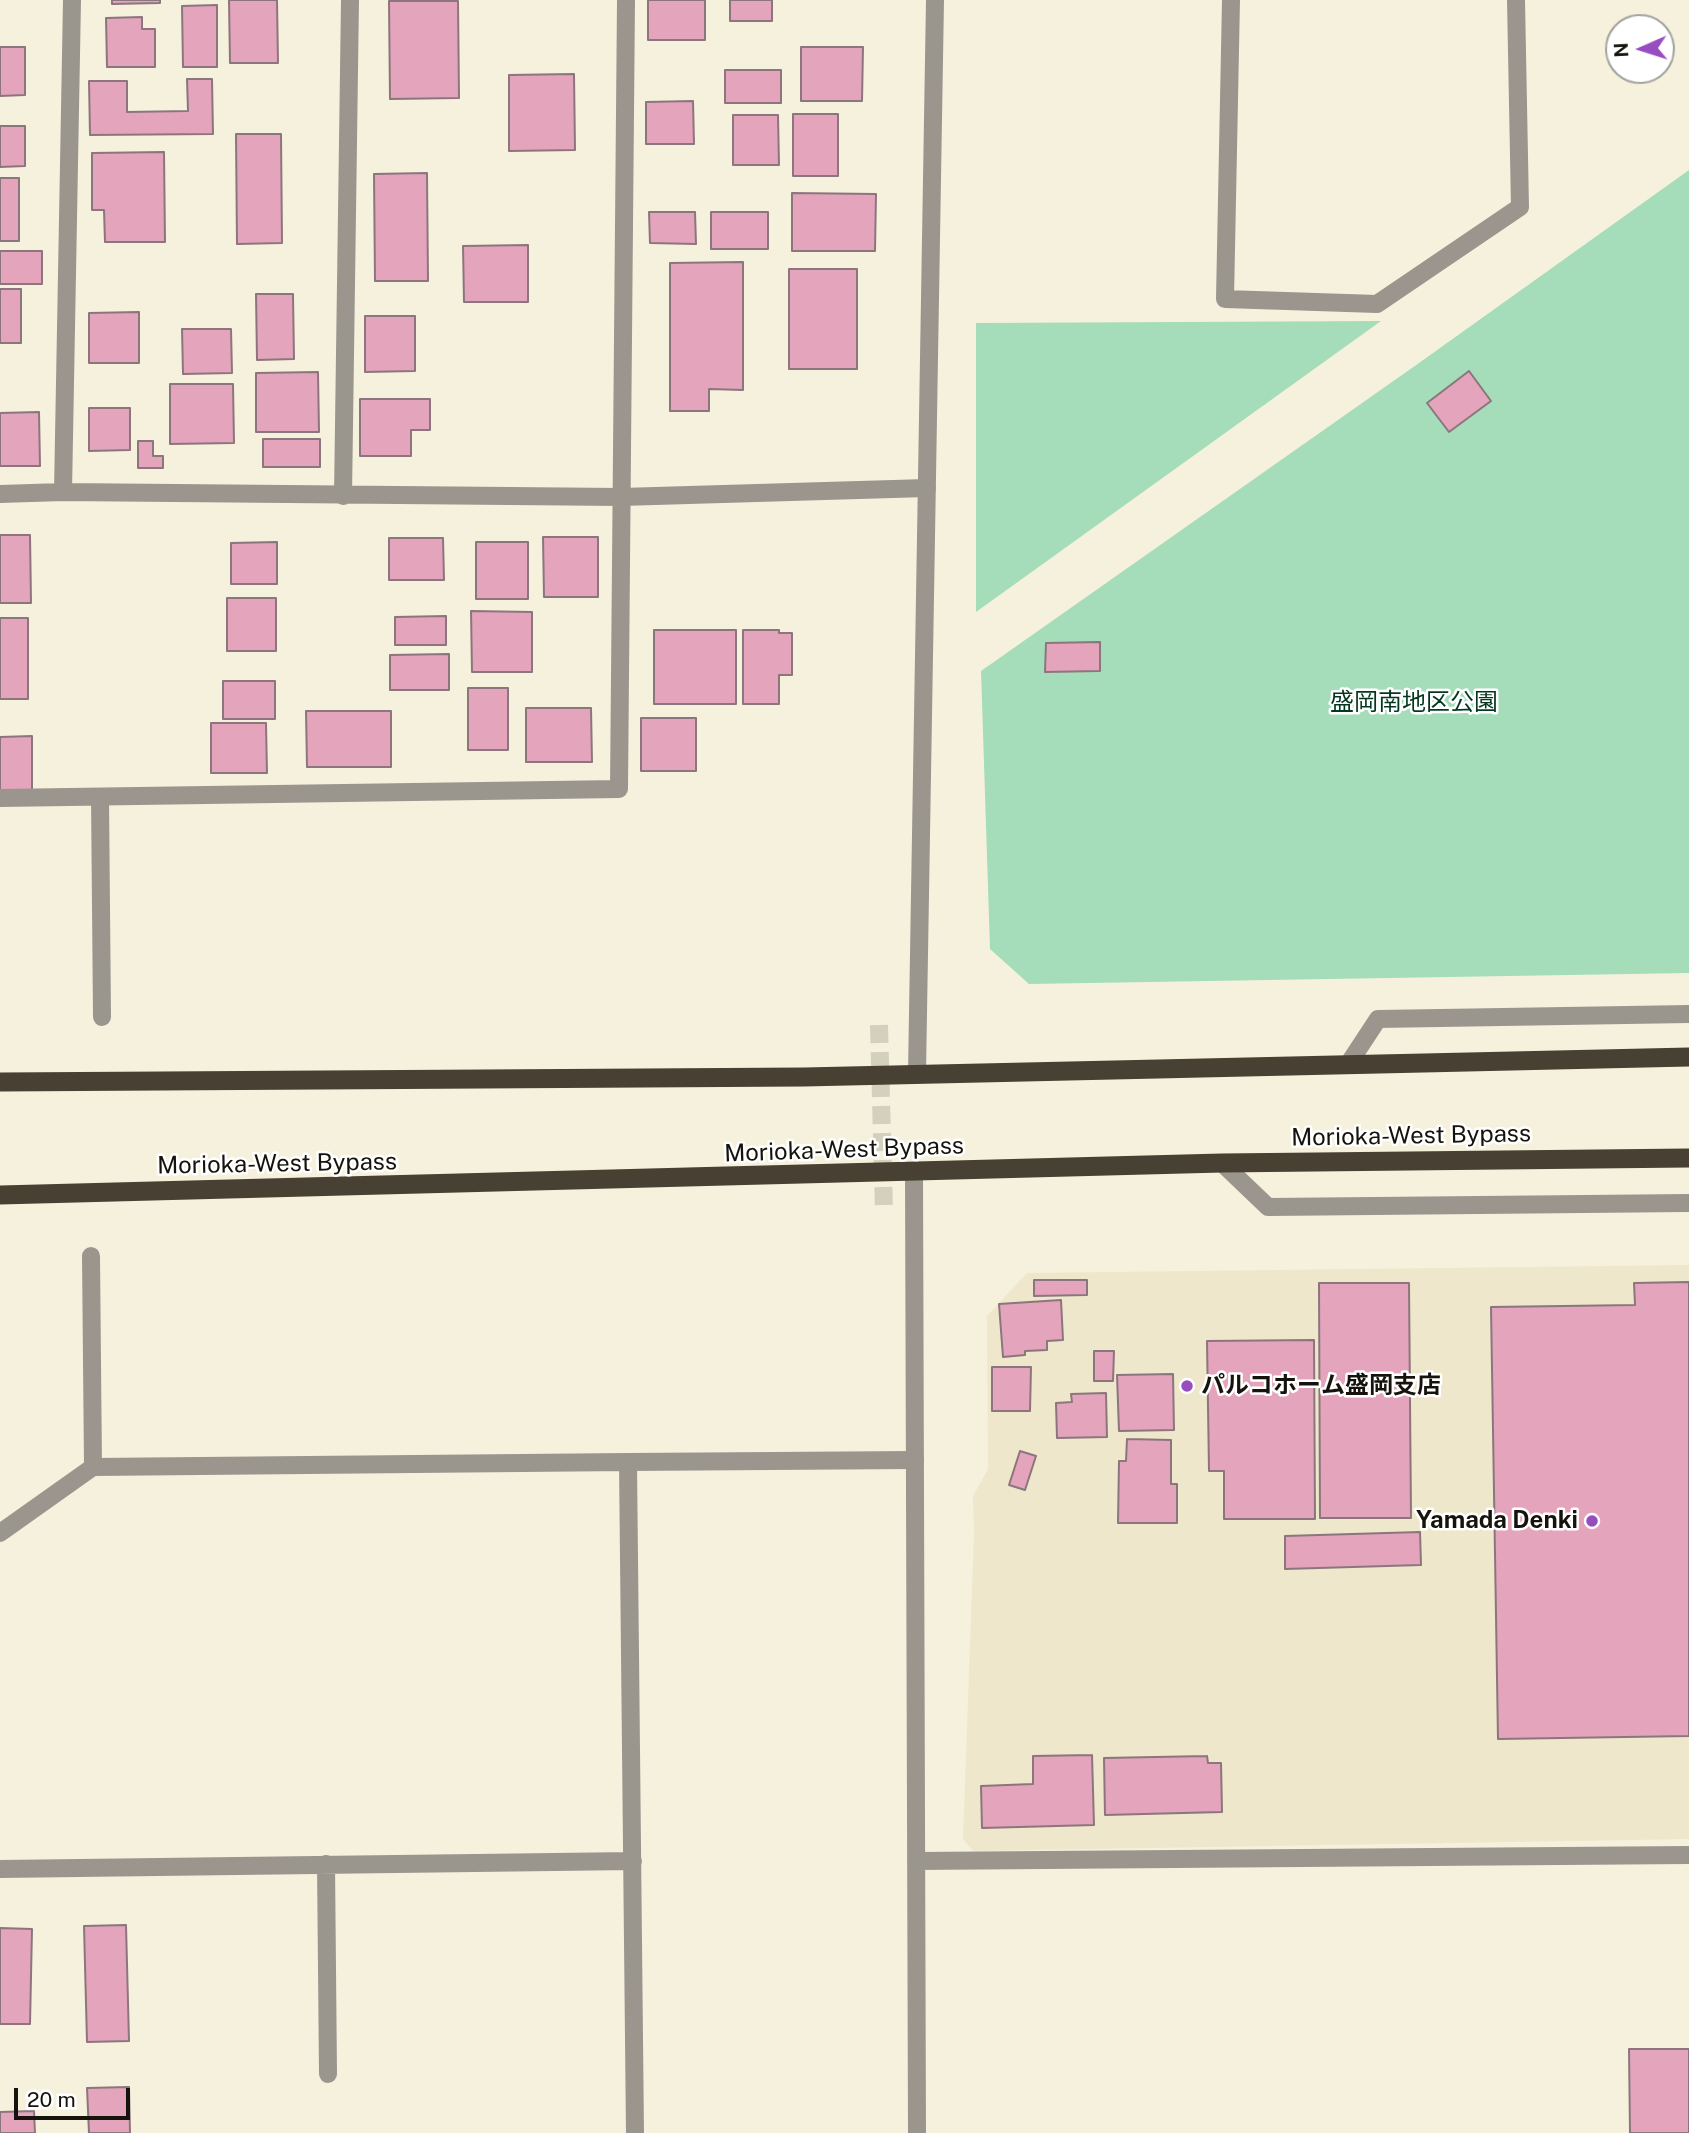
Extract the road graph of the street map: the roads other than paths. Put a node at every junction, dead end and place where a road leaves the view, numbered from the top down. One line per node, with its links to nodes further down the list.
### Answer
1 (72, 0): 8 (street)
2 (351, 0): 10 (street)
3 (626, 0): 11 (street)
4 (935, 0): 7 (street)
5 (1231, 0): 6 (street)
6 (1516, 0)
7 (927, 488): 11 (street); 18 (street)
8 (63, 492): 9 (street); 10 (street)
9 (0, 494)
10 (343, 496): 11 (street)
11 (621, 497): 12 (street)
12 (100, 797): 13 (street); 15 (street)
13 (0, 798)
14 (1689, 1014): 17 (street)
15 (102, 1017)
16 (1689, 1057): 17 (highway)
17 (1349, 1063): 18 (highway)
18 (917, 1073): 19 (highway)
19 (0, 1082)
20 (1689, 1158): 21 (highway, Morioka-West Bypass)
21 (1223, 1163): 22 (highway, Morioka-West Bypass); 24 (street)
22 (914, 1172): 23 (highway, Morioka-West Bypass); 26 (street)
23 (0, 1195)
24 (1689, 1203)
25 (91, 1256): 28 (street)
26 (915, 1460): 27 (street); 32 (street)
27 (628, 1462): 28 (street); 31 (street)
28 (93, 1467): 29 (street)
29 (0, 1533)
30 (1689, 1855): 32 (street)
31 (633, 1861): 33 (street); 36 (street)
32 (916, 1861): 37 (street)
33 (326, 1864): 34 (street); 35 (street)
34 (0, 1869)
35 (328, 2074)
36 (635, 2133)
37 (917, 2133)

